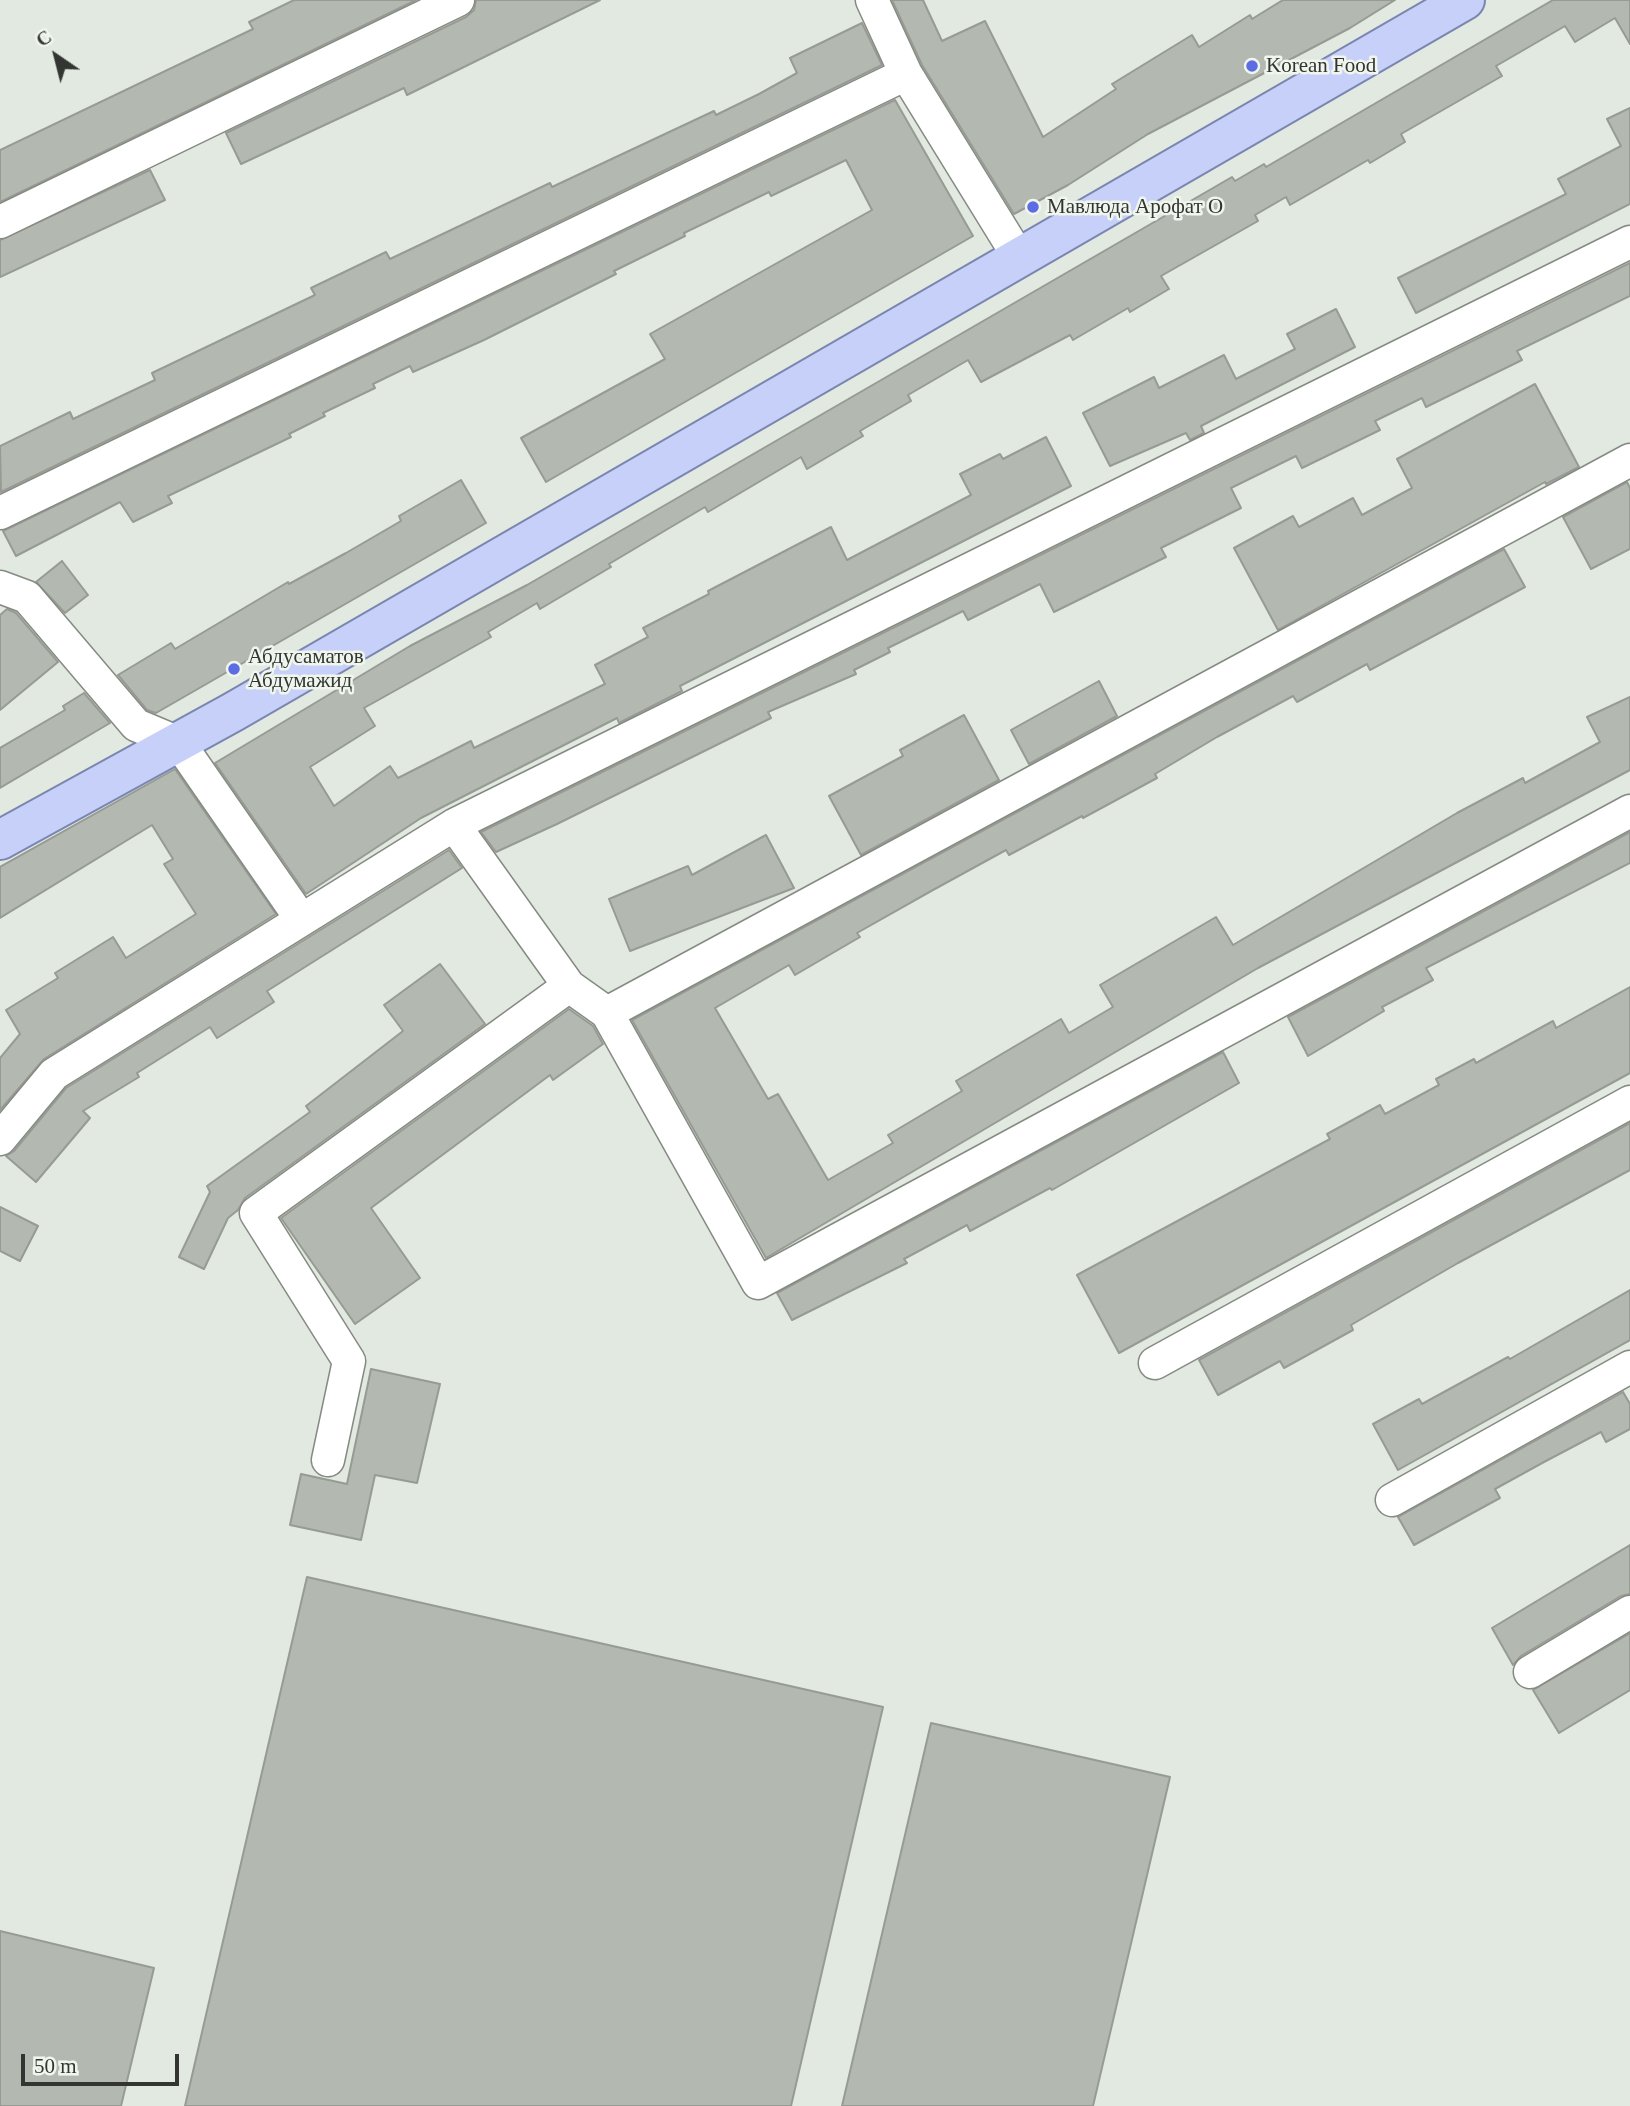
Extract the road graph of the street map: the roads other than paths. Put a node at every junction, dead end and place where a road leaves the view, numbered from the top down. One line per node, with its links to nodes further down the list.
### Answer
1 (458, 0): 5 (street)
2 (872, 0): 4 (street)
3 (1465, 0): 7 (main road)
4 (906, 74): 7 (street); 9 (street)
5 (0, 222)
6 (1630, 242): 13 (street)
7 (1020, 259): 11 (main road)
8 (1630, 460): 17 (street)
9 (0, 513)
10 (0, 587): 11 (street)
11 (179, 743): 14 (main road); 15 (street)
12 (1630, 811): 17 (street)
13 (454, 825): 15 (street); 16 (street)
14 (0, 840)
15 (301, 919): 19 (street)
16 (569, 986): 17 (street); 22 (street)
17 (607, 1013)
18 (1630, 1102): 20 (street)
19 (0, 1139)
20 (1155, 1363)
21 (1630, 1367): 23 (street)
22 (328, 1460)
23 (1392, 1500)
24 (1630, 1612): 25 (street)
25 (1530, 1672)

